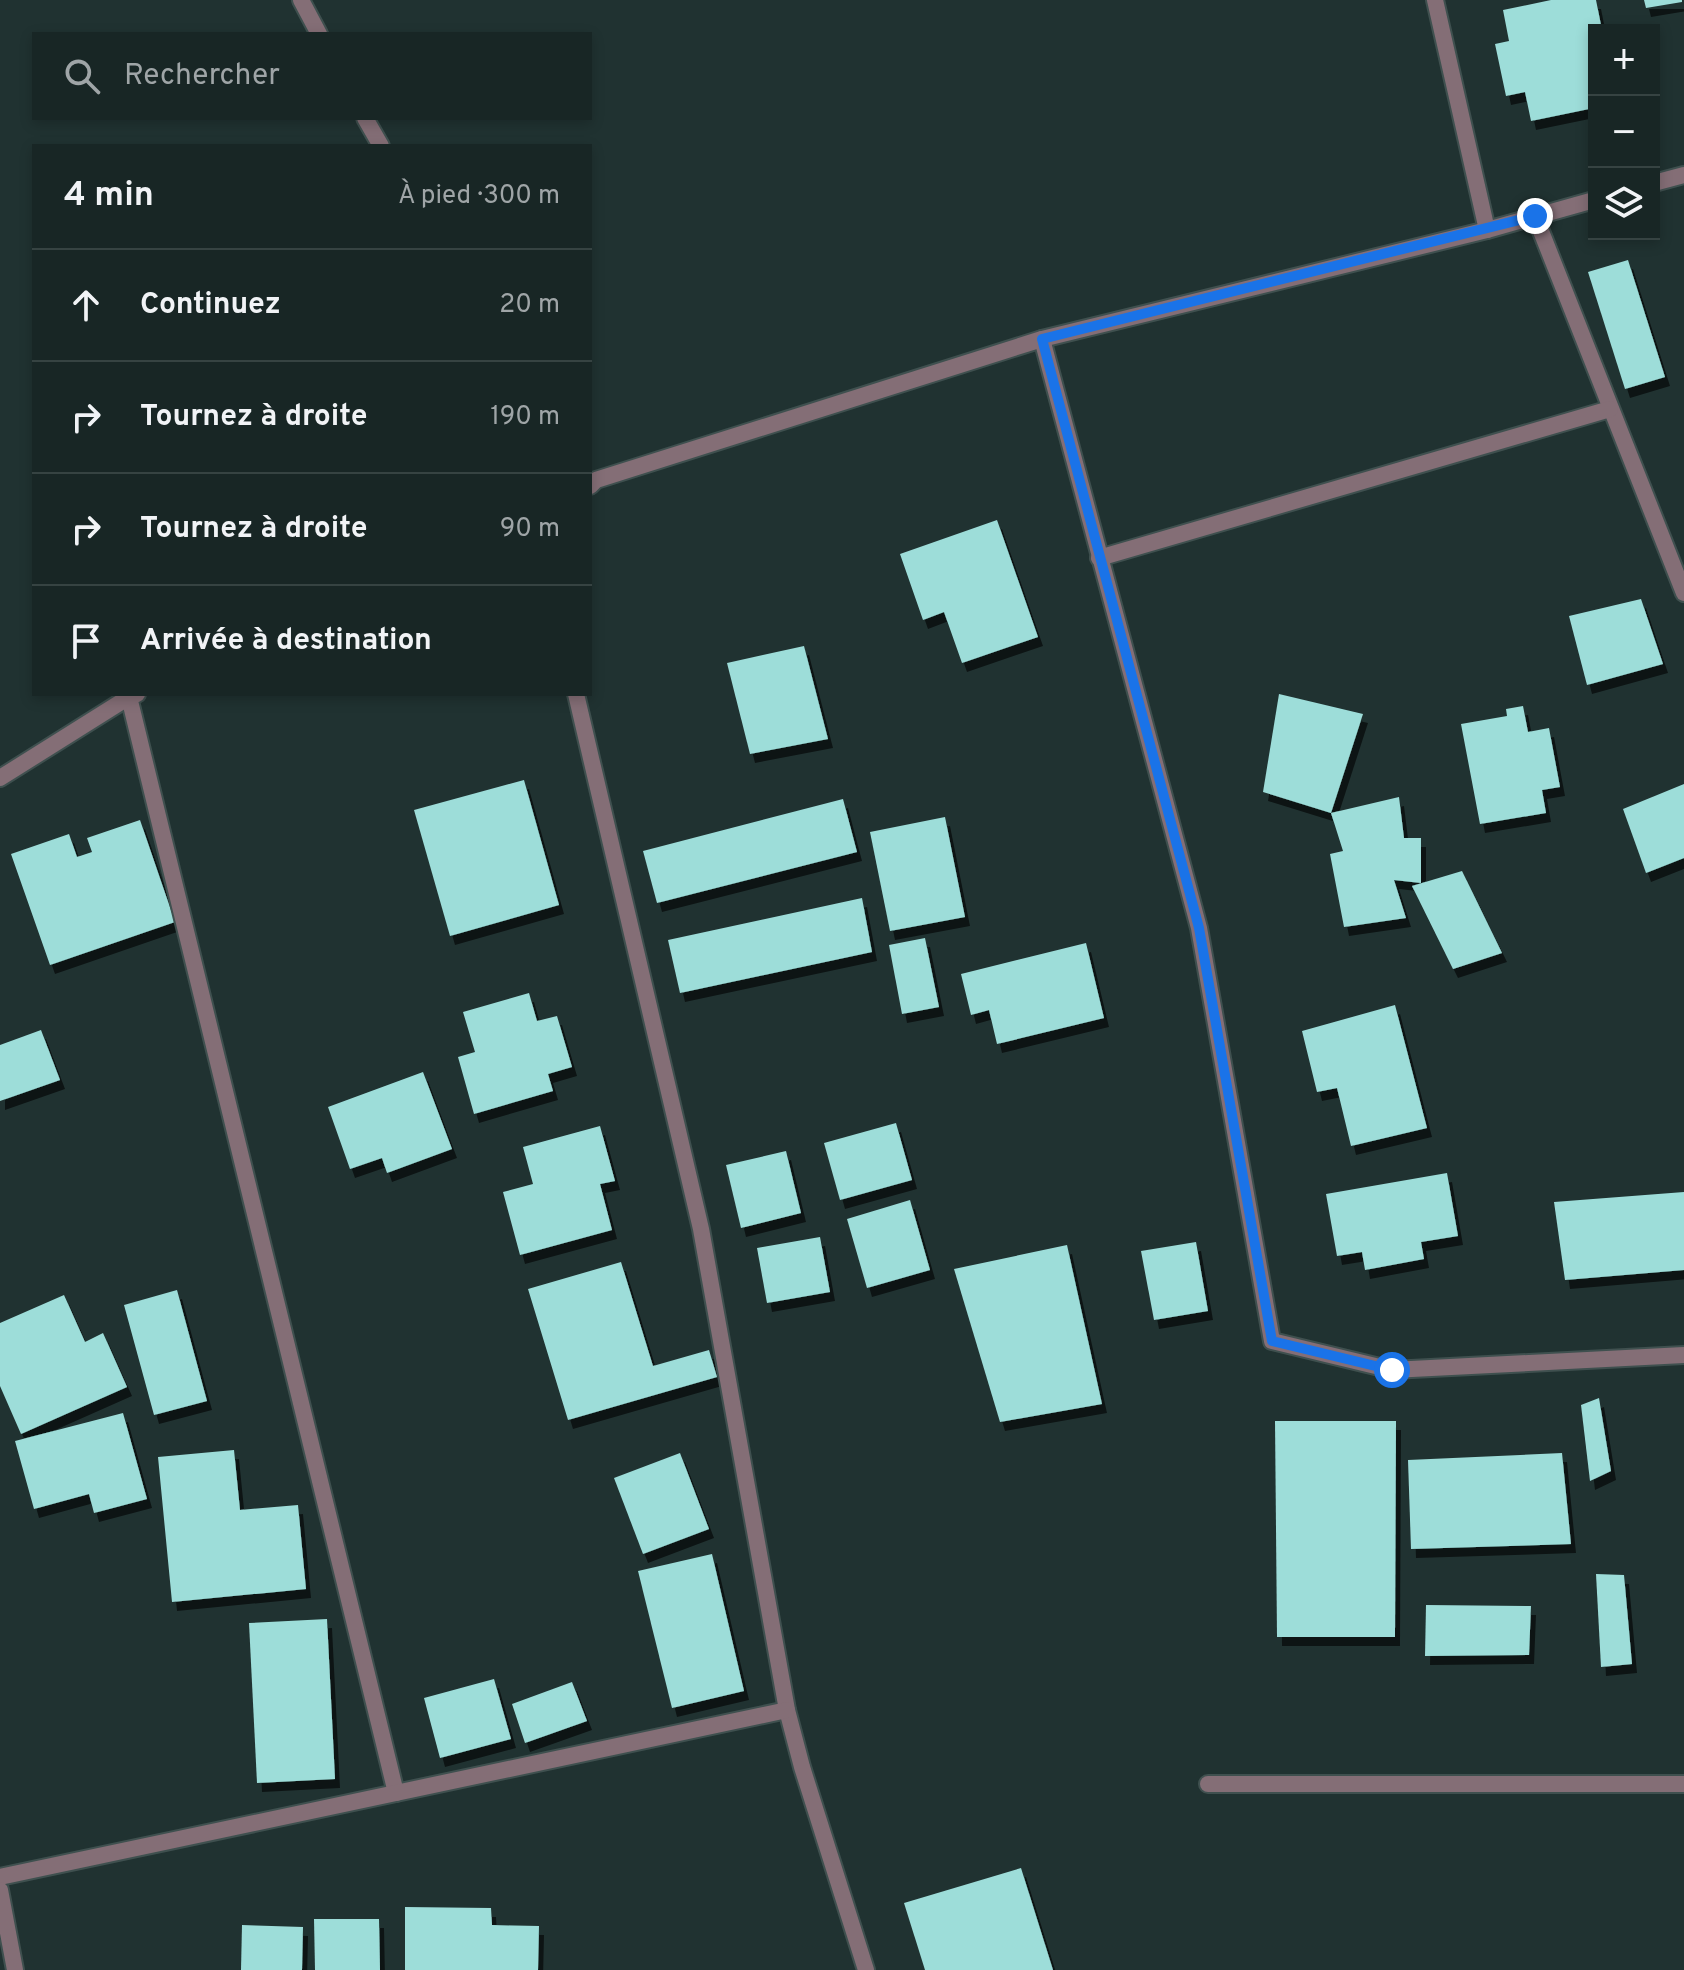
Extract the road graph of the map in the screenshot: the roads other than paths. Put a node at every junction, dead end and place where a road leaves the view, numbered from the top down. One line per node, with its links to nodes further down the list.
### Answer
1 (301, 0): 3 (street)
2 (1435, 0): 10 (street)
3 (318, 32)
4 (366, 120): 5 (street)
5 (380, 144)
6 (1684, 175): 7 (street)
7 (1660, 181)
8 (1588, 202): 9 (street)
9 (1535, 216): 10 (street); 12 (street)
10 (1487, 230): 11 (street)
11 (1042, 339): 13 (street); 14 (street)
12 (1610, 409): 14 (street); 15 (street)
13 (592, 480)
14 (1099, 558): 20 (street)
15 (1684, 593)
16 (131, 696): 19 (street)
17 (133, 696): 24 (street)
18 (576, 696): 21 (street)
19 (0, 778)
20 (1684, 1355)
21 (787, 1710): 24 (street); 28 (street)
22 (1208, 1784): 23 (street)
23 (1684, 1784)
24 (396, 1793): 25 (street)
25 (0, 1877)
26 (0, 1890): 27 (street)
27 (15, 1970)
28 (866, 1970)

